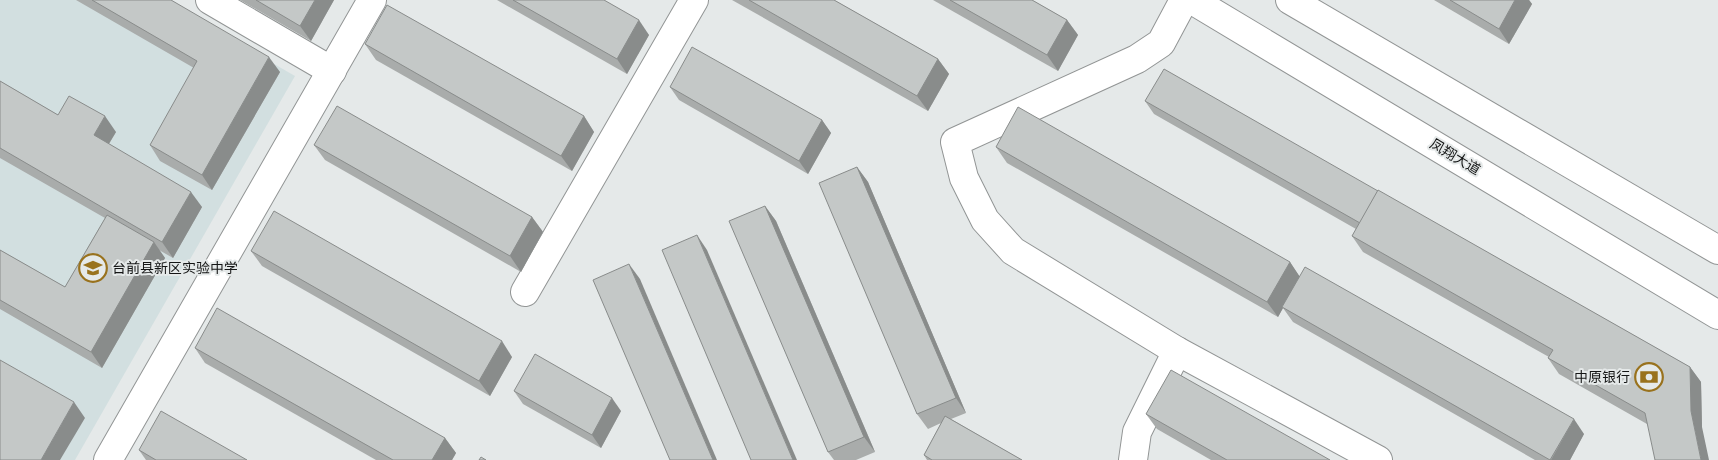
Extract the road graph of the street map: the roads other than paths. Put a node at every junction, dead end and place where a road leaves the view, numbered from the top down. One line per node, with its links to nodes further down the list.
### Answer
1 (210, 0): 7 (main road)
2 (372, 0): 7 (main road)
3 (694, 0): 9 (main road)
4 (1184, 0): 11 (main road)
5 (1192, 0): 10 (main road, 凤翔大道)
6 (1290, 0): 8 (main road)
7 (332, 71): 12 (main road)
8 (1718, 250)
9 (526, 292)
10 (1718, 315)
11 (1177, 351): 13 (main road); 14 (main road)
12 (108, 460)
13 (1133, 460)
14 (1378, 460)

